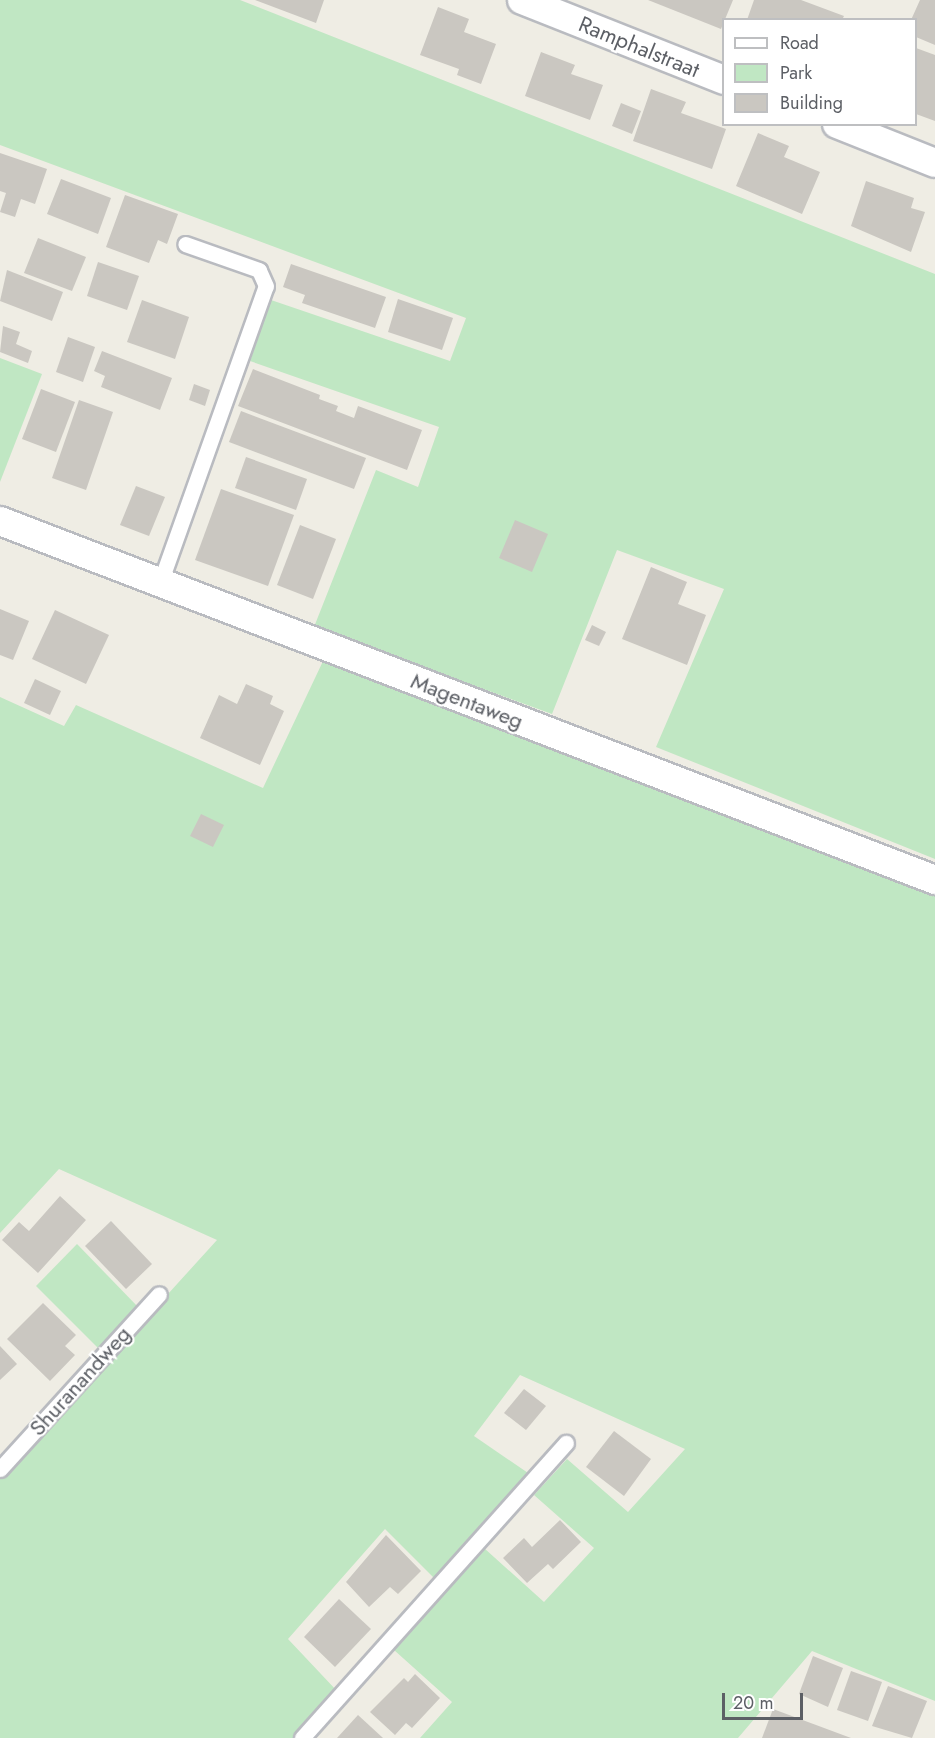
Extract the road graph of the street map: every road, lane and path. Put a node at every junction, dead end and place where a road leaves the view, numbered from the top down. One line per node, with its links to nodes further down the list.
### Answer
1 (522, 0): 2 (street, Ramphalstraat)
2 (722, 81)
3 (842, 126): 4 (street)
4 (935, 163)
5 (185, 244): 7 (lane)
6 (0, 521): 7 (street, Magentaweg)
7 (160, 583): 8 (street, Magentaweg)
8 (935, 880)
9 (159, 1294): 11 (lane, Shuranandweg)
10 (566, 1443): 12 (lane)
11 (0, 1468)
12 (302, 1738)

